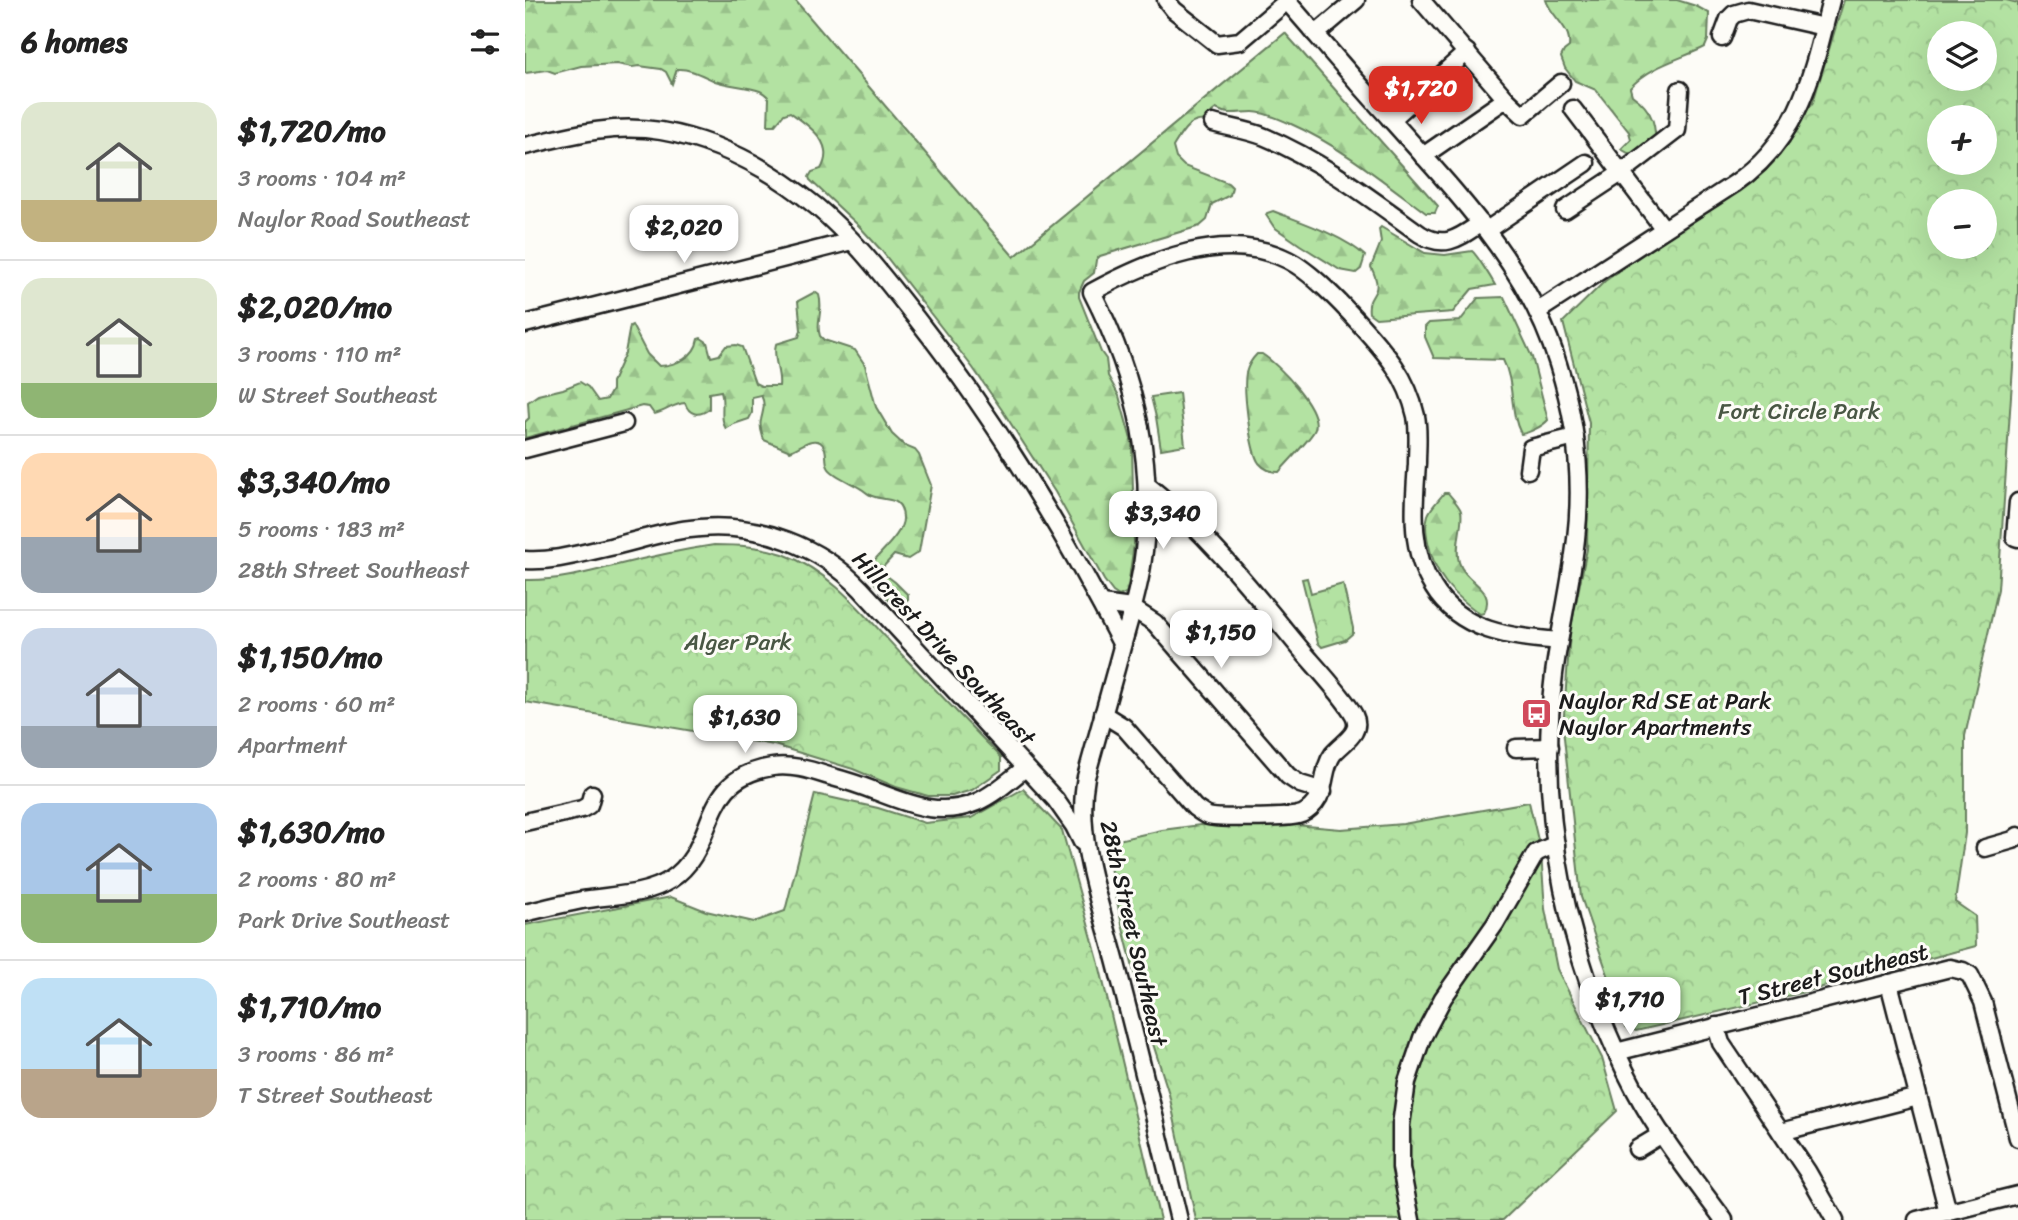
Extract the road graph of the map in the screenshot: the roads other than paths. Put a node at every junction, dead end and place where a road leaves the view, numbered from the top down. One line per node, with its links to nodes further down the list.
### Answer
1 (1166, 0): 5 (street)
2 (1356, 0): 7 (street)
3 (1421, 0): 9 (street)
4 (1831, 0): 6 (street)
5 (1286, 1): 7 (street)
6 (1824, 27): 8 (street); 22 (street)
7 (1316, 34): 14 (street)
8 (1722, 37)
9 (1467, 51): 12 (street); 14 (street)
10 (1561, 83): 12 (street)
11 (1680, 90): 19 (street)
12 (1506, 99): 17 (street)
13 (1573, 110): 19 (street)
14 (1391, 120): 17 (street)
15 (1213, 123): 21 (street)
16 (525, 146): 23 (street)
17 (1423, 156): 21 (street)
18 (1585, 163): 21 (street)
19 (1621, 173): 20 (street); 22 (street)
20 (1565, 210)
21 (1484, 227): 24 (street)
22 (1664, 229): 24 (street)
23 (852, 241): 25 (street); 34 (street)
24 (1538, 311): 27 (street)
25 (525, 324)
26 (624, 422): 28 (street)
27 (1575, 437): 29 (street); 36 (street)
28 (525, 449)
29 (1528, 470)
30 (1147, 485): 35 (street, 28th Street Southeast); 36 (street, 28th Street Southeast); 43 (street)
31 (2018, 502): 32 (street)
32 (2018, 538)
33 (525, 560): 41 (street, Hillcrest Drive Southeast)
34 (1101, 604): 35 (street); 37 (street)
35 (1132, 608): 37 (street, 28th Street Southeast); 43 (street)
36 (1559, 641): 39 (street)
37 (1122, 645): 38 (street, 28th Street Southeast)
38 (1103, 714): 42 (street, 28th Street Southeast); 43 (street)
39 (1550, 747): 40 (street); 48 (street)
40 (1516, 748)
41 (1025, 768): 45 (street, Hillcrest Drive Southeast); 51 (street)
42 (1086, 777): 45 (street); 50 (street, 28th Street Southeast)
43 (1323, 791)
44 (592, 794): 46 (street)
45 (1055, 799): 50 (street, Hillcrest Drive Southeast)
46 (525, 822)
47 (2018, 836): 49 (street)
48 (1556, 844): 54 (street); 64 (street)
49 (1985, 848)
50 (1086, 850): 63 (street, 28th Street Southeast)
51 (525, 913)
52 (1889, 983): 53 (street, T Street Southeast); 55 (street); 56 (street, T Street Southeast)
53 (1716, 1027): 54 (street, T Street Southeast); 57 (street)
54 (1616, 1052): 58 (street)
55 (1918, 1097): 57 (street); 62 (street)
56 (2014, 1107): 59 (street)
57 (1781, 1132): 66 (street)
58 (1661, 1134): 60 (street); 65 (street)
59 (2018, 1138)
60 (1637, 1149)
61 (2018, 1195): 62 (street)
62 (1948, 1212): 67 (street)
63 (1179, 1220)
64 (1411, 1220)
65 (1724, 1220)
66 (1835, 1220)
67 (1917, 1220)

